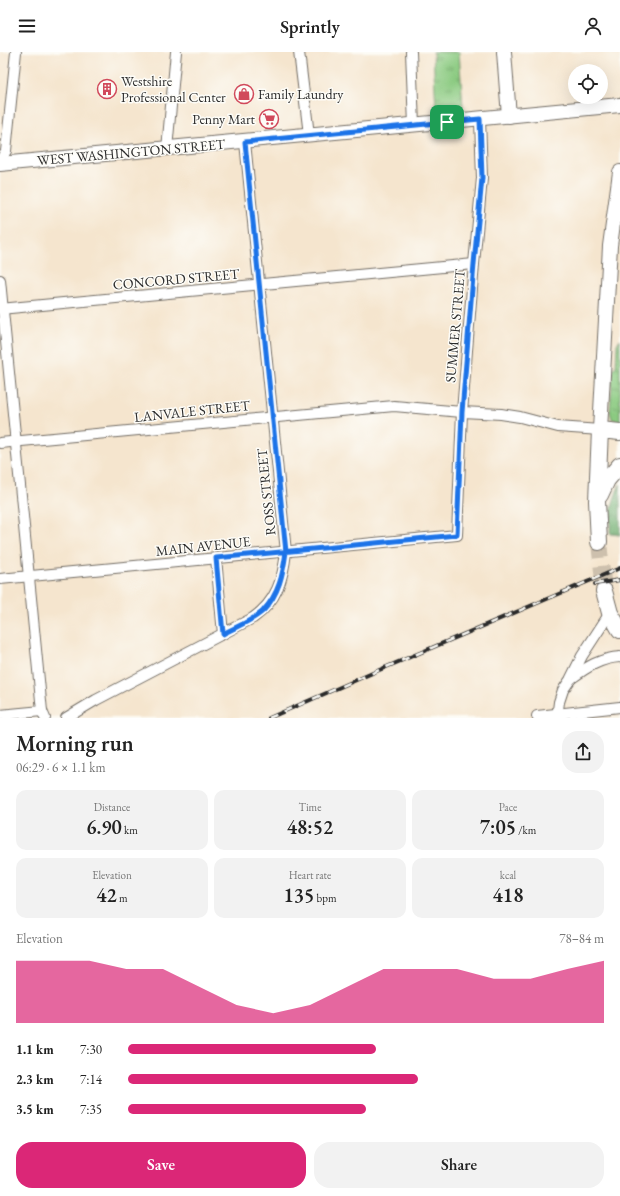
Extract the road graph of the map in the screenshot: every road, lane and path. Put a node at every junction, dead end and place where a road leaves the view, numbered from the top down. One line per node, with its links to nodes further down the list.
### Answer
1 (16, 52): 13 (street)
2 (176, 52): 12 (street)
3 (299, 52): 10 (street)
4 (411, 52): 9 (street)
5 (504, 52): 7 (street)
6 (620, 105): 7 (street, WEST WASHINGTON STREET)
7 (509, 116): 8 (street, WEST WASHINGTON STREET)
8 (480, 119): 9 (street, WEST WASHINGTON STREET); 17 (street, SUMMER STREET)
9 (414, 125): 10 (street, WEST WASHINGTON STREET)
10 (309, 135): 11 (street, WEST WASHINGTON STREET)
11 (245, 142): 12 (street, WEST WASHINGTON STREET); 19 (street, ROSS STREET)
12 (167, 149): 14 (street, WEST WASHINGTON STREET)
13 (0, 161)
14 (0, 164)
15 (620, 172): 16 (street)
16 (617, 210): 23 (street)
17 (474, 264): 19 (street, CONCORD STREET); 21 (street, SUMMER STREET)
18 (0, 280): 20 (street)
19 (259, 285): 20 (street, CONCORD STREET); 22 (street, ROSS STREET)
20 (1, 309): 25 (street)
21 (462, 412): 22 (street, LANVALE STREET); 23 (street, LANVALE STREET); 29 (street, SUMMER STREET)
22 (272, 417): 25 (street, LANVALE STREET); 31 (street, ROSS STREET)
23 (600, 430): 24 (main road); 28 (main road)
24 (620, 432)
25 (16, 442): 26 (street, LANVALE STREET); 33 (street)
26 (0, 443)
27 (620, 465): 28 (main road)
28 (597, 502): 30 (main road)
29 (457, 535): 31 (street, MAIN AVENUE)
30 (599, 542)
31 (286, 552): 32 (street, MAIN AVENUE); 38 (street, ROSS STREET)
32 (216, 558): 33 (street, MAIN AVENUE); 38 (street)
33 (29, 577): 34 (street, MAIN AVENUE); 43 (street)
34 (0, 579)
35 (604, 591): 36 (main road)
36 (610, 613): 37 (main road); 40 (street)
37 (620, 630)
38 (223, 634): 46 (street, ROSS STREET)
39 (620, 657): 40 (street)
40 (570, 680): 45 (street)
41 (620, 707): 45 (street)
42 (0, 715): 43 (street)
43 (44, 715)
44 (537, 716): 45 (street)
45 (557, 717)
46 (66, 718)

